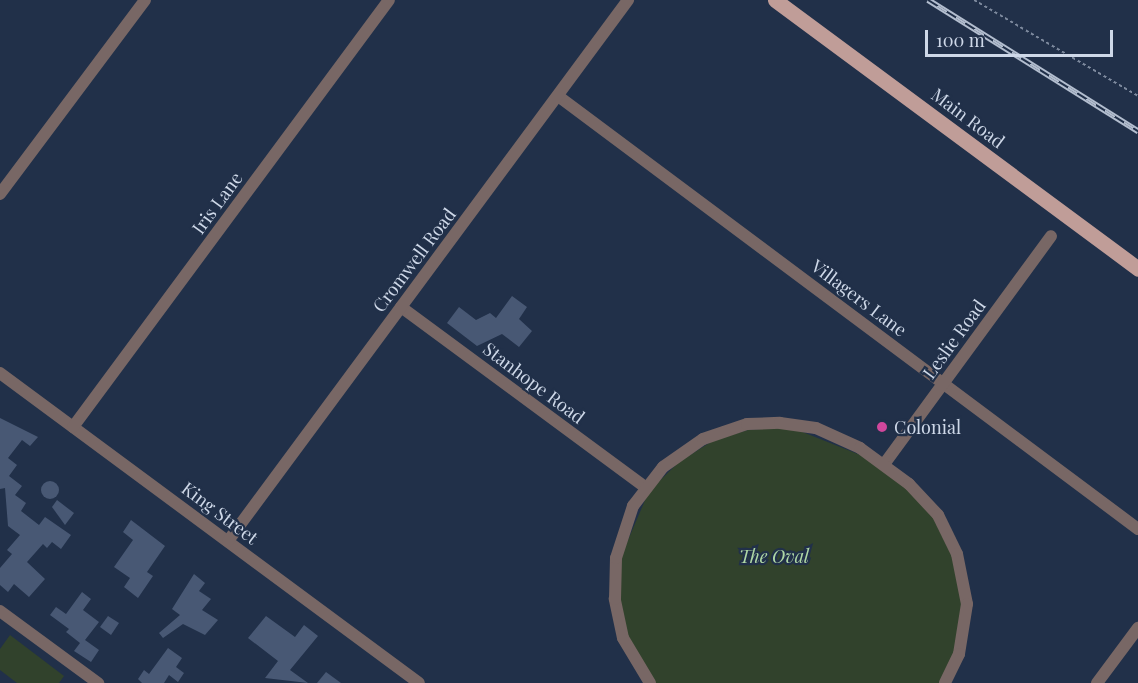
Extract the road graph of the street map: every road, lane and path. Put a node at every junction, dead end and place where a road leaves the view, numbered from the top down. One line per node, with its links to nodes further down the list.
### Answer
1 (144, 0): 8 (street)
2 (389, 0): 14 (street, Iris Lane)
3 (628, 0): 6 (street, Cromwell Road)
4 (775, 0): 10 (main road, Main Road)
5 (974, 0): 7 (path)
6 (558, 96): 11 (street, Cromwell Road); 13 (street, Villagers Lane)
7 (1138, 96)
8 (0, 194)
9 (1051, 236): 13 (street, Leslie Road)
10 (1138, 269)
11 (401, 307): 16 (street, Stanhope Road); 18 (street, Cromwell Road)
12 (0, 373): 14 (street, King Street)
13 (944, 384): 15 (street, Leslie Road); 17 (street, Villagers Lane)
14 (73, 426): 18 (street, King Street)
15 (885, 463): 16 (street); 24 (street)
16 (645, 487): 23 (street)
17 (1138, 529)
18 (228, 541): 22 (street, King Street)
19 (0, 611): 21 (street)
20 (1138, 628): 25 (street)
21 (98, 683)
22 (419, 683)
23 (650, 683)
24 (945, 683)
25 (1097, 683)

